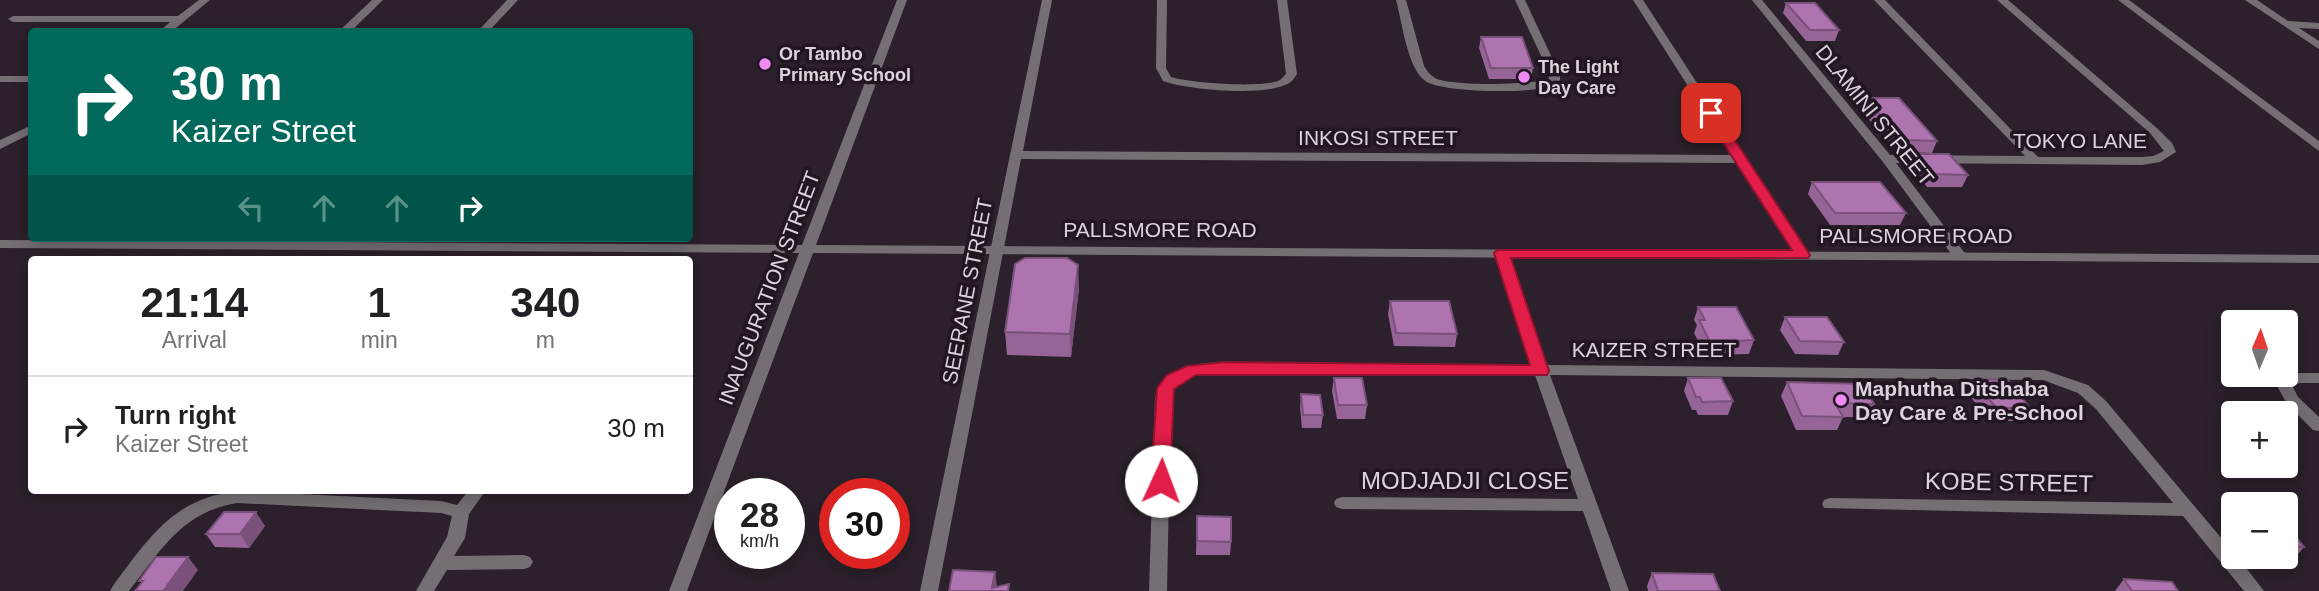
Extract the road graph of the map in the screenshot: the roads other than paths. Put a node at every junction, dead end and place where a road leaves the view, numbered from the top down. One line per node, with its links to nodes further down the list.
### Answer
1 (205, 0): 17 (street)
2 (378, 0): 21 (street)
3 (513, 0): 22 (street)
4 (902, 0): 36 (street, INAUGURATION STREET)
5 (1047, 0): 29 (street, SEERANE STREET)
6 (1162, 0): 7 (street)
7 (1282, 0)
8 (1401, 0): 9 (street)
9 (1520, 0)
10 (1638, 0): 30 (street)
11 (1757, 0): 31 (street, DLAMINI STREET)
12 (1879, 0): 32 (street)
13 (2002, 0): 32 (street, TOKYO LANE)
14 (2123, 0): 28 (street)
15 (2250, 0): 18 (street)
16 (13, 19): 17 (street)
17 (180, 19): 20 (street)
18 (2286, 24): 19 (street); 23 (street)
19 (2319, 26)
20 (169, 28)
21 (347, 28)
22 (486, 28)
23 (2319, 46)
24 (0, 79): 25 (street)
25 (28, 79)
26 (28, 130): 27 (street)
27 (0, 145)
28 (2319, 146)
29 (1016, 155): 30 (street, INKOSI STREET); 37 (street, SEERANE STREET)
30 (1740, 159): 39 (street)
31 (1887, 159): 32 (street, TOKYO LANE); 40 (street, DLAMINI STREET)
32 (2035, 160)
33 (189, 242): 35 (street, PALLSMORE ROAD)
34 (358, 242): 36 (street, PALLSMORE ROAD)
35 (0, 244)
36 (807, 248): 37 (street, PALLSMORE ROAD); 56 (street, INAUGURATION STREET)
37 (997, 249): 38 (street, PALLSMORE ROAD); 57 (street, SEERANE STREET)
38 (1502, 253): 39 (street, PALLSMORE ROAD); 42 (street)
39 (1802, 255): 40 (street, PALLSMORE ROAD)
40 (1960, 256): 41 (street, PALLSMORE ROAD)
41 (2319, 258)
42 (1541, 371): 49 (street); 50 (street, KAIZER STREET); 58 (street, KAIZER STREET)
43 (2319, 378): 44 (street)
44 (2319, 426)
45 (475, 494): 51 (street)
46 (208, 495): 51 (street); 54 (street)
47 (1342, 503): 49 (street, MODJADJI CLOSE)
48 (1830, 504): 50 (street, KOBE STREET)
49 (1589, 505): 59 (street)
50 (2188, 510): 60 (street, KAIZER STREET)
51 (461, 512): 53 (street)
52 (524, 562): 53 (street)
53 (441, 563): 55 (street)
54 (119, 591)
55 (425, 591)
56 (678, 591)
57 (929, 591)
58 (1158, 591)
59 (1620, 591)
60 (2255, 591)

